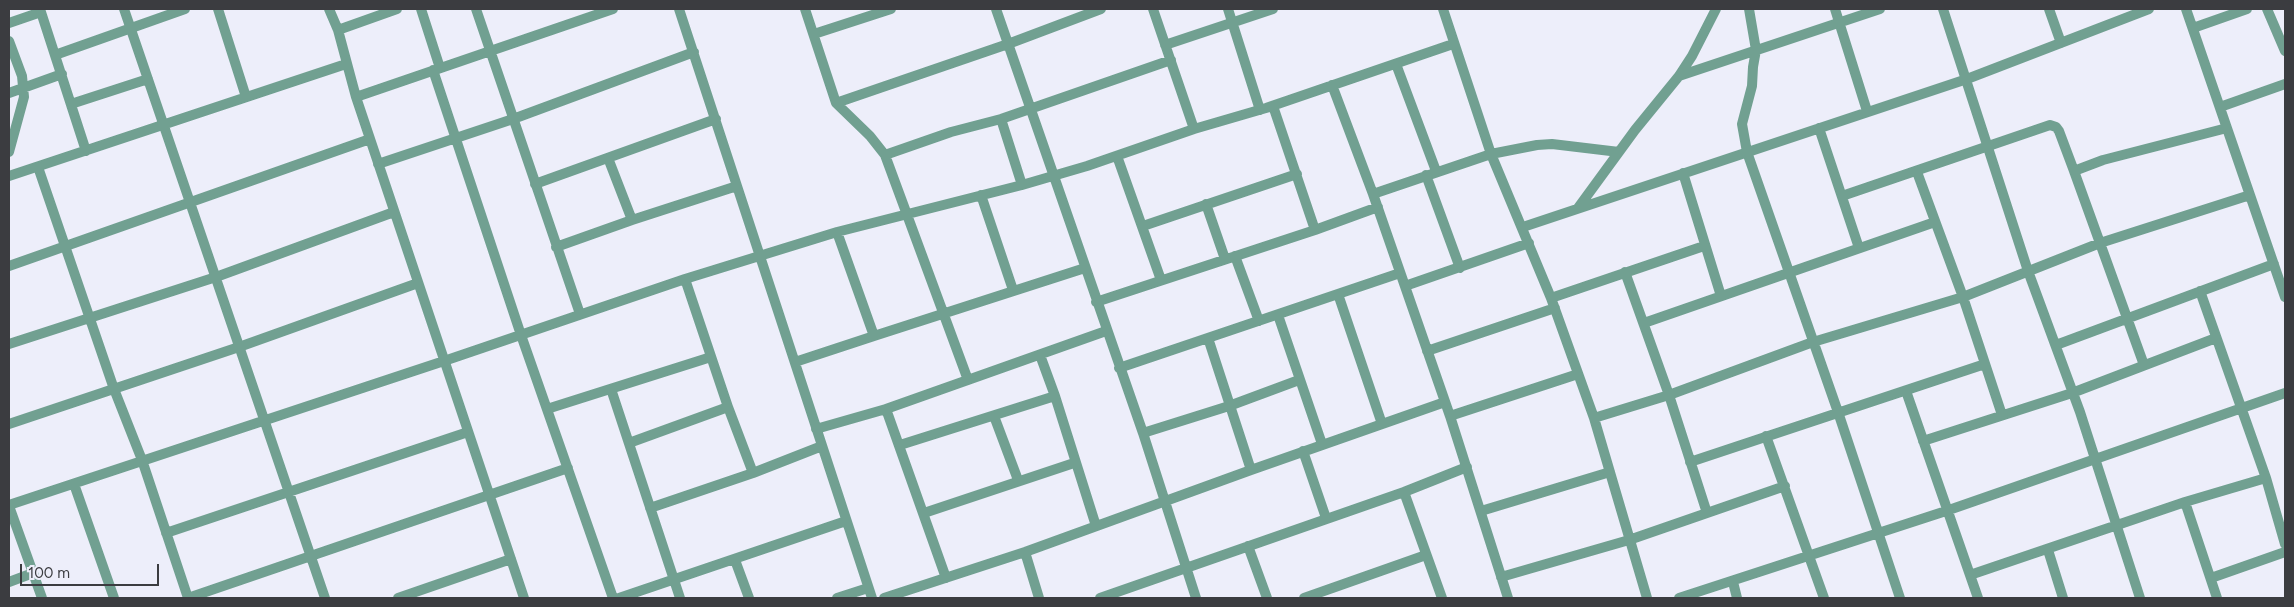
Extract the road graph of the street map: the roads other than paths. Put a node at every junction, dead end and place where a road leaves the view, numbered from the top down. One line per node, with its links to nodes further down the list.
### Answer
1 (124, 9): 33 (street)
2 (185, 9): 29 (street)
3 (218, 9): 59 (street)
4 (329, 9): 35 (street)
5 (397, 9): 35 (street)
6 (421, 9): 50 (street)
7 (476, 9): 42 (street)
8 (613, 9): 42 (street)
9 (679, 9): 45 (street)
10 (805, 9): 36 (street)
11 (891, 9): 36 (street)
12 (996, 9): 39 (street)
13 (1101, 9): 39 (street)
14 (1153, 9): 41 (street)
15 (1228, 9): 30 (street)
16 (1273, 9): 30 (street)
17 (1443, 9): 40 (street)
18 (1716, 9): 52 (street)
19 (1749, 9): 43 (street)
20 (1835, 9): 32 (street)
21 (1880, 9): 32 (street)
22 (1943, 9): 54 (street)
23 (2049, 9): 38 (street)
24 (2149, 9): 38 (street)
25 (2186, 9): 34 (street)
26 (2247, 9): 34 (street)
27 (2267, 9): 44 (street)
28 (41, 10): 31 (street); 46 (street)
29 (159, 13): 33 (street)
30 (1232, 22): 41 (street); 66 (street)
31 (9, 23)
32 (1839, 23): 43 (street); 67 (street)
33 (131, 28): 46 (street); 53 (street)
34 (2193, 28): 64 (street)
35 (338, 30): 48 (street)
36 (814, 34): 61 (street)
37 (9, 41): 57 (street)
38 (2061, 43): 54 (street)
39 (1008, 44): 61 (street); 65 (street)
40 (1453, 44): 49 (street); 82 (street)
41 (1165, 45): 47 (street)
42 (490, 50): 50 (street); 68 (street)
43 (1756, 50): 52 (street); 81 (street)
44 (2285, 51)
45 (694, 52): 68 (street); 69 (street)
46 (55, 55): 51 (street)
47 (1171, 60): 65 (street); 74 (street)
48 (346, 64): 59 (street); 60 (street)
49 (1396, 64): 56 (street); 89 (street)
50 (436, 69): 60 (street); 75 (street)
51 (62, 74): 57 (street); 62 (street)
52 (1680, 76): 80 (street)
53 (148, 79): 62 (street); 71 (street)
54 (1967, 79): 67 (street); 77 (street)
55 (2285, 84): 64 (street)
56 (1332, 85): 63 (street); 99 (street)
57 (24, 87): 58 (street); 79 (street)
58 (9, 93)
59 (246, 97): 71 (street)
60 (356, 97): 76 (street)
61 (836, 103): 83 (street)
62 (71, 104): 78 (street)
63 (1274, 106): 66 (street); 91 (street)
64 (2220, 107): 73 (street)
65 (1030, 109): 70 (street); 95 (street)
66 (1260, 110): 74 (street)
67 (1867, 111): 72 (street)
68 (513, 119): 75 (street); 96 (street)
69 (716, 119): 85 (street); 98 (street)
70 (1001, 119): 83 (street); 97 (street)
71 (164, 124): 78 (street); 103 (street)
72 (1819, 128): 81 (street); 102 (street)
73 (2227, 128): 88 (street); 101 (street)
74 (1194, 129): 84 (street)
75 (456, 138): 86 (street); 154 (street)
76 (370, 139): 86 (street); 103 (street)
77 (1989, 147): 88 (street); 90 (street); 127 (street)
78 (86, 151): 87 (street)
79 (9, 152)
80 (1619, 152): 82 (street); 106 (street)
81 (1747, 152): 92 (street); 130 (street)
82 (1491, 154): 89 (street); 112 (street)
83 (886, 155): 108 (street)
84 (1117, 156): 95 (street); 111 (street)
85 (608, 158): 96 (street); 109 (street)
86 (378, 164): 107 (street)
87 (38, 167): 94 (street); 117 (street)
88 (2074, 171): 116 (street)
89 (1436, 172): 93 (street)
90 (1917, 172): 102 (street); 110 (street)
91 (1297, 174): 104 (street); 113 (street)
92 (1683, 174): 106 (street); 118 (street)
93 (1426, 175): 99 (street); 126 (street)
94 (9, 176)
95 (1054, 176): 97 (street); 125 (street)
96 (535, 184): 119 (street)
97 (1022, 185): 100 (street)
98 (737, 186): 109 (street); 121 (street)
99 (1373, 194): 105 (street)
100 (981, 195): 108 (street); 137 (street)
101 (2250, 195): 116 (street); 123 (street)
102 (1842, 196): 120 (street)
103 (190, 202): 117 (street); 131 (street)
104 (1206, 204): 111 (street); 122 (street)
105 (1378, 207): 113 (street); 129 (street)
106 (1578, 208): 112 (street)
107 (394, 212): 131 (street); 134 (street)
108 (907, 214): 114 (street); 147 (street)
109 (632, 220): 119 (street)
110 (1935, 222): 120 (street); 141 (street)
111 (1143, 226): 133 (street)
112 (1523, 227): 115 (street)
113 (1315, 230): 122 (street)
114 (837, 232): 121 (street); 155 (street)
115 (1529, 243): 126 (street); 143 (street)
116 (2100, 243): 127 (street); 150 (street)
117 (64, 246): 124 (street); 149 (street)
118 (1704, 246): 128 (street); 140 (street)
119 (556, 247): 146 (street)
120 (1859, 248): 130 (street)
121 (760, 256): 132 (street); 166 (street)
122 (1230, 258): 133 (street); 151 (street)
123 (2274, 264): 135 (street); 138 (street)
124 (9, 266)
125 (1085, 268): 137 (street); 144 (street)
126 (1460, 268): 136 (street)
127 (2028, 271): 141 (street); 160 (street)
128 (1625, 272): 143 (street); 152 (street)
129 (1400, 273): 136 (street); 139 (street)
130 (1790, 273): 140 (street); 158 (street)
131 (216, 276): 149 (street); 161 (street)
132 (685, 279): 146 (street); 164 (street)
133 (1161, 280): 144 (street)
134 (418, 283): 161 (street); 165 (street)
135 (2283, 284): 142 (street)
136 (1405, 286): 162 (street)
137 (1013, 290): 147 (street)
138 (2200, 291): 150 (street); 157 (street)
139 (1338, 294): 148 (street); 193 (street)
140 (1721, 296): 152 (street)
141 (1963, 297): 158 (street); 167 (street)
142 (2285, 297)
143 (1551, 298): 145 (street)
144 (1096, 302): 153 (street)
145 (1555, 308): 162 (street); 170 (street)
146 (580, 314): 154 (street)
147 (942, 314): 155 (street); 171 (street)
148 (1278, 315): 151 (street); 172 (street)
149 (89, 318): 159 (street); 173 (street)
150 (2126, 319): 160 (street); 168 (street)
151 (1259, 322): 156 (street)
152 (1644, 323): 178 (street)
153 (1106, 331): 163 (street); 169 (street)
154 (521, 335): 165 (street); 184 (street)
155 (874, 336): 166 (street)
156 (1208, 338): 169 (street); 181 (street)
157 (2216, 338): 168 (street); 183 (street)
158 (1813, 342): 178 (street); 186 (street)
159 (9, 344)
160 (2056, 345): 176 (street)
161 (239, 347): 173 (street); 191 (street)
162 (1427, 350): 180 (street)
163 (1040, 355): 171 (street); 179 (street)
164 (711, 356): 174 (street); 182 (street)
165 (444, 361): 191 (street); 195 (street)
166 (795, 362): 194 (street)
167 (1984, 364): 175 (street); 187 (street)
168 (2144, 365): 176 (street)
169 (1120, 368): 196 (street)
170 (1578, 374): 189 (street); 190 (street)
171 (968, 380): 185 (street)
172 (1300, 380): 181 (street); 200 (street)
173 (114, 389): 192 (street); 205 (street)
174 (611, 389): 184 (street); 199 (street)
175 (1906, 391): 186 (street); 198 (street)
176 (2072, 392): 187 (street); 204 (street)
177 (2285, 393): 183 (street)
178 (1669, 395): 190 (street); 206 (street)
179 (1055, 396): 188 (street); 207 (street)
180 (1445, 402): 189 (street); 193 (street)
181 (1229, 406): 196 (street); 210 (street)
182 (728, 407): 199 (street); 212 (street)
183 (2242, 408): 204 (street); 213 (street)
184 (547, 409): 209 (street)
185 (886, 409): 194 (street); 201 (street)
186 (1838, 412): 197 (street); 233 (street)
187 (2002, 415): 198 (street)
188 (994, 416): 201 (street); 214 (street)
189 (1450, 416): 208 (street)
190 (1594, 418): 211 (street)
191 (264, 420): 205 (street); 217 (street)
192 (9, 424)
193 (1382, 424): 200 (street)
194 (816, 429): 202 (street)
195 (468, 432): 217 (street); 219 (street)
196 (1143, 433): 220 (street)
197 (1766, 436): 206 (street); 216 (street)
198 (1923, 441): 225 (street)
199 (629, 443): 223 (street)
200 (1322, 444): 203 (street)
201 (900, 445): 226 (street)
202 (822, 446): 212 (street); 229 (street)
203 (1303, 451): 210 (street); 228 (street)
204 (2096, 459): 225 (street); 231 (street)
205 (142, 460): 215 (street); 232 (street)
206 (1690, 462): 227 (street)
207 (1074, 463): 214 (street); 230 (street)
208 (1467, 467): 218 (street); 224 (street)
209 (568, 468): 219 (street); 262 (street)
210 (1251, 470): 220 (street)
211 (1610, 472): 224 (street); 234 (street)
212 (753, 473): 223 (street)
213 (2266, 478): 221 (street); 235 (street)
214 (1018, 480): 226 (street)
215 (74, 484): 222 (street); 257 (street)
216 (1785, 486): 227 (street); 242 (street)
217 (289, 492): 232 (street); 240 (street)
218 (1404, 492): 228 (street); 241 (street)
219 (489, 495): 240 (street); 243 (street)
220 (1164, 502): 230 (street); 245 (street)
221 (2185, 502): 231 (street); 250 (street)
222 (9, 505): 246 (street)
223 (650, 508): 251 (street)
224 (1481, 511): 248 (street)
225 (1946, 511): 233 (street); 247 (street)
226 (924, 513): 249 (street)
227 (1707, 513): 234 (street)
228 (1326, 518): 236 (street)
229 (846, 522): 244 (street); 254 (street)
230 (1096, 526): 238 (street)
231 (2117, 527): 237 (street); 282 (street)
232 (166, 533): 258 (street)
233 (1878, 533): 242 (street); 279 (street)
234 (1629, 540): 248 (street); 275 (street)
235 (2285, 544)
236 (1248, 546): 245 (street); 271 (street)
237 (2048, 550): 247 (street); 281 (street)
238 (1025, 552): 249 (street); 268 (street)
239 (2285, 552): 250 (street)
240 (310, 555): 258 (street); 259 (street)
241 (1426, 555): 272 (street); 273 (street)
242 (1810, 556): 253 (street); 278 (street)
243 (511, 559): 260 (street); 261 (street)
244 (735, 560): 251 (street); 265 (street)
245 (1187, 569): 255 (street); 270 (street)
246 (33, 573): 252 (street); 256 (street)
247 (1970, 575): 280 (street)
248 (1502, 577): 274 (street)
249 (946, 578): 267 (street)
250 (2211, 578): 283 (street)
251 (674, 580): 263 (street); 264 (street)
252 (9, 582)
253 (1732, 582): 276 (street); 277 (street)
254 (870, 593): 266 (street)
255 (1122, 595): 269 (street)
256 (42, 598)
257 (114, 598)
258 (188, 598)
259 (325, 598)
260 (398, 598)
261 (524, 598)
262 (614, 598)
263 (619, 598)
264 (680, 598)
265 (748, 598)
266 (837, 598)
267 (884, 598)
268 (1039, 598)
269 (1100, 598)
270 (1196, 598)
271 (1267, 598)
272 (1304, 598)
273 (1442, 598)
274 (1508, 598)
275 (1647, 598)
276 (1679, 598)
277 (1737, 598)
278 (1824, 598)
279 (1900, 598)
280 (1978, 598)
281 (2064, 598)
282 (2140, 598)
283 (2217, 598)

